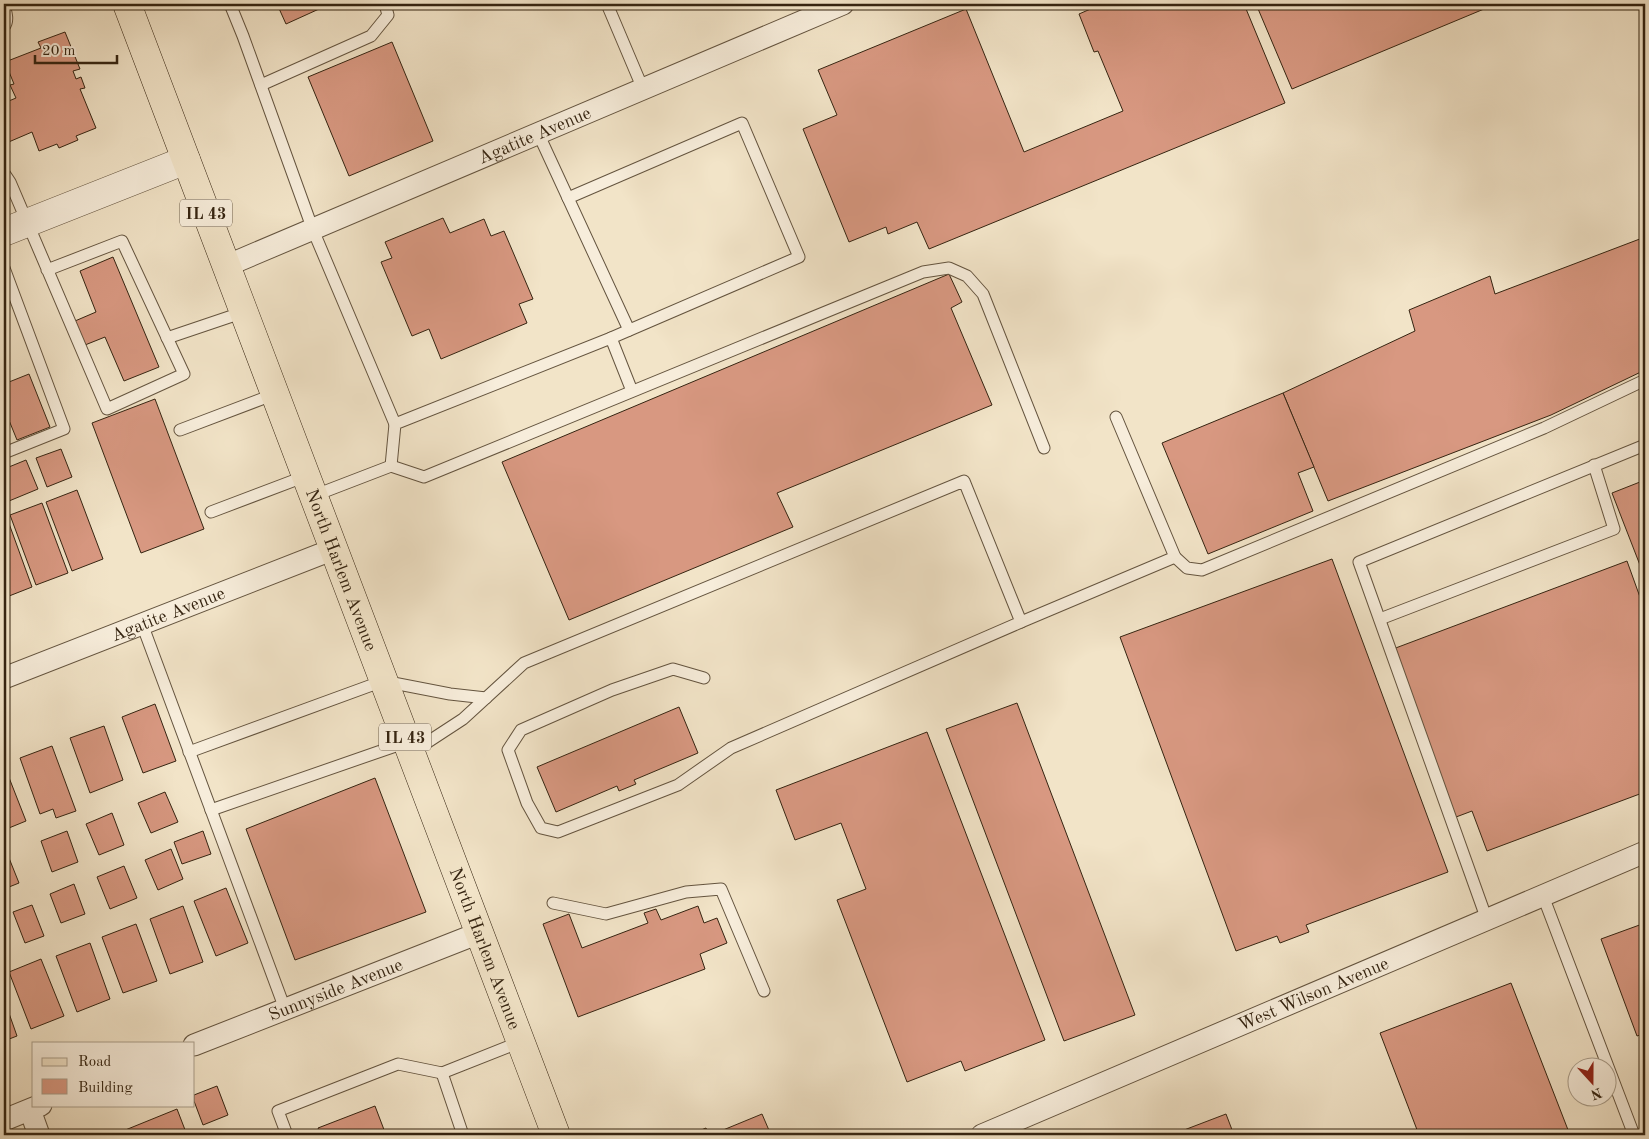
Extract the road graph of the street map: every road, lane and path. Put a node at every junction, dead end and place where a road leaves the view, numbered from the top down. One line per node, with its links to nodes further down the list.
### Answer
1 (127, 4): 11 (main road, North Harlem Avenue / IL 43)
2 (230, 4): 8 (lane)
3 (385, 4): 8 (lane)
4 (607, 4): 9 (lane)
5 (843, 4): 9 (street, Agatite Avenue)
6 (4, 5): 7 (lane)
7 (4, 27)
8 (260, 85): 15 (lane)
9 (643, 89): 10 (street, Agatite Avenue)
10 (538, 133): 13 (lane); 15 (street, Agatite Avenue)
11 (186, 160): 14 (street); 16 (main road, North Harlem Avenue / IL 43)
12 (4, 173): 14 (lane)
13 (568, 198): 20 (lane); 20 (lane)
14 (15, 227): 18 (lane)
15 (312, 230): 16 (street, Agatite Avenue); 27 (lane)
16 (226, 266): 19 (main road, North Harlem Avenue / IL 43)
17 (4, 268): 31 (lane)
18 (47, 270): 21 (lane); 21 (lane)
19 (244, 312): 21 (lane); 25 (main road, North Harlem Avenue / IL 43)
20 (629, 330): 22 (lane)
21 (167, 338)
22 (611, 338): 24 (lane); 27 (lane)
23 (1645, 380): 37 (lane)
24 (632, 391): 30 (lane); 33 (lane)
25 (275, 394): 28 (lane); 34 (main road, North Harlem Avenue / IL 43)
26 (1116, 417): 37 (lane)
27 (395, 424): 33 (lane)
28 (180, 430)
29 (1645, 445): 32 (lane)
30 (1044, 448)
31 (4, 453)
32 (1594, 465): 38 (lane); 38 (lane)
33 (391, 466): 34 (lane)
34 (310, 486): 35 (lane); 36 (main road, North Harlem Avenue / IL 43)
35 (211, 512)
36 (334, 549): 40 (street, Agatite Avenue); 43 (main road, North Harlem Avenue / IL 43)
37 (1175, 557): 39 (lane)
38 (1380, 619): 51 (lane)
39 (1021, 622): 42 (lane); 44 (lane)
40 (142, 624): 41 (street, Agatite Avenue); 46 (lane)
41 (4, 678)
42 (704, 678)
43 (384, 681): 44 (lane); 45 (main road, North Harlem Avenue / IL 43); 46 (lane)
44 (486, 698): 45 (lane)
45 (409, 748): 47 (lane); 52 (main road, North Harlem Avenue / IL 43)
46 (189, 752): 47 (lane)
47 (211, 810): 54 (lane)
48 (1645, 852): 49 (street, West Wilson Avenue)
49 (1543, 896): 51 (street, West Wilson Avenue); 65 (lane)
50 (552, 904): 53 (lane)
51 (1487, 920): 64 (street, West Wilson Avenue)
52 (479, 933): 54 (street, Sunnyside Avenue); 55 (main road, North Harlem Avenue / IL 43)
53 (764, 991)
54 (285, 1009): 56 (street, Sunnyside Avenue)
55 (520, 1042): 57 (lane); 63 (main road, North Harlem Avenue / IL 43)
56 (195, 1045)
57 (442, 1073): 61 (lane); 62 (lane)
58 (35, 1107): 59 (street); 60 (street)
59 (4, 1120)
60 (39, 1135)
61 (288, 1135)
62 (463, 1135)
63 (556, 1135)
64 (982, 1135)
65 (1634, 1135)

